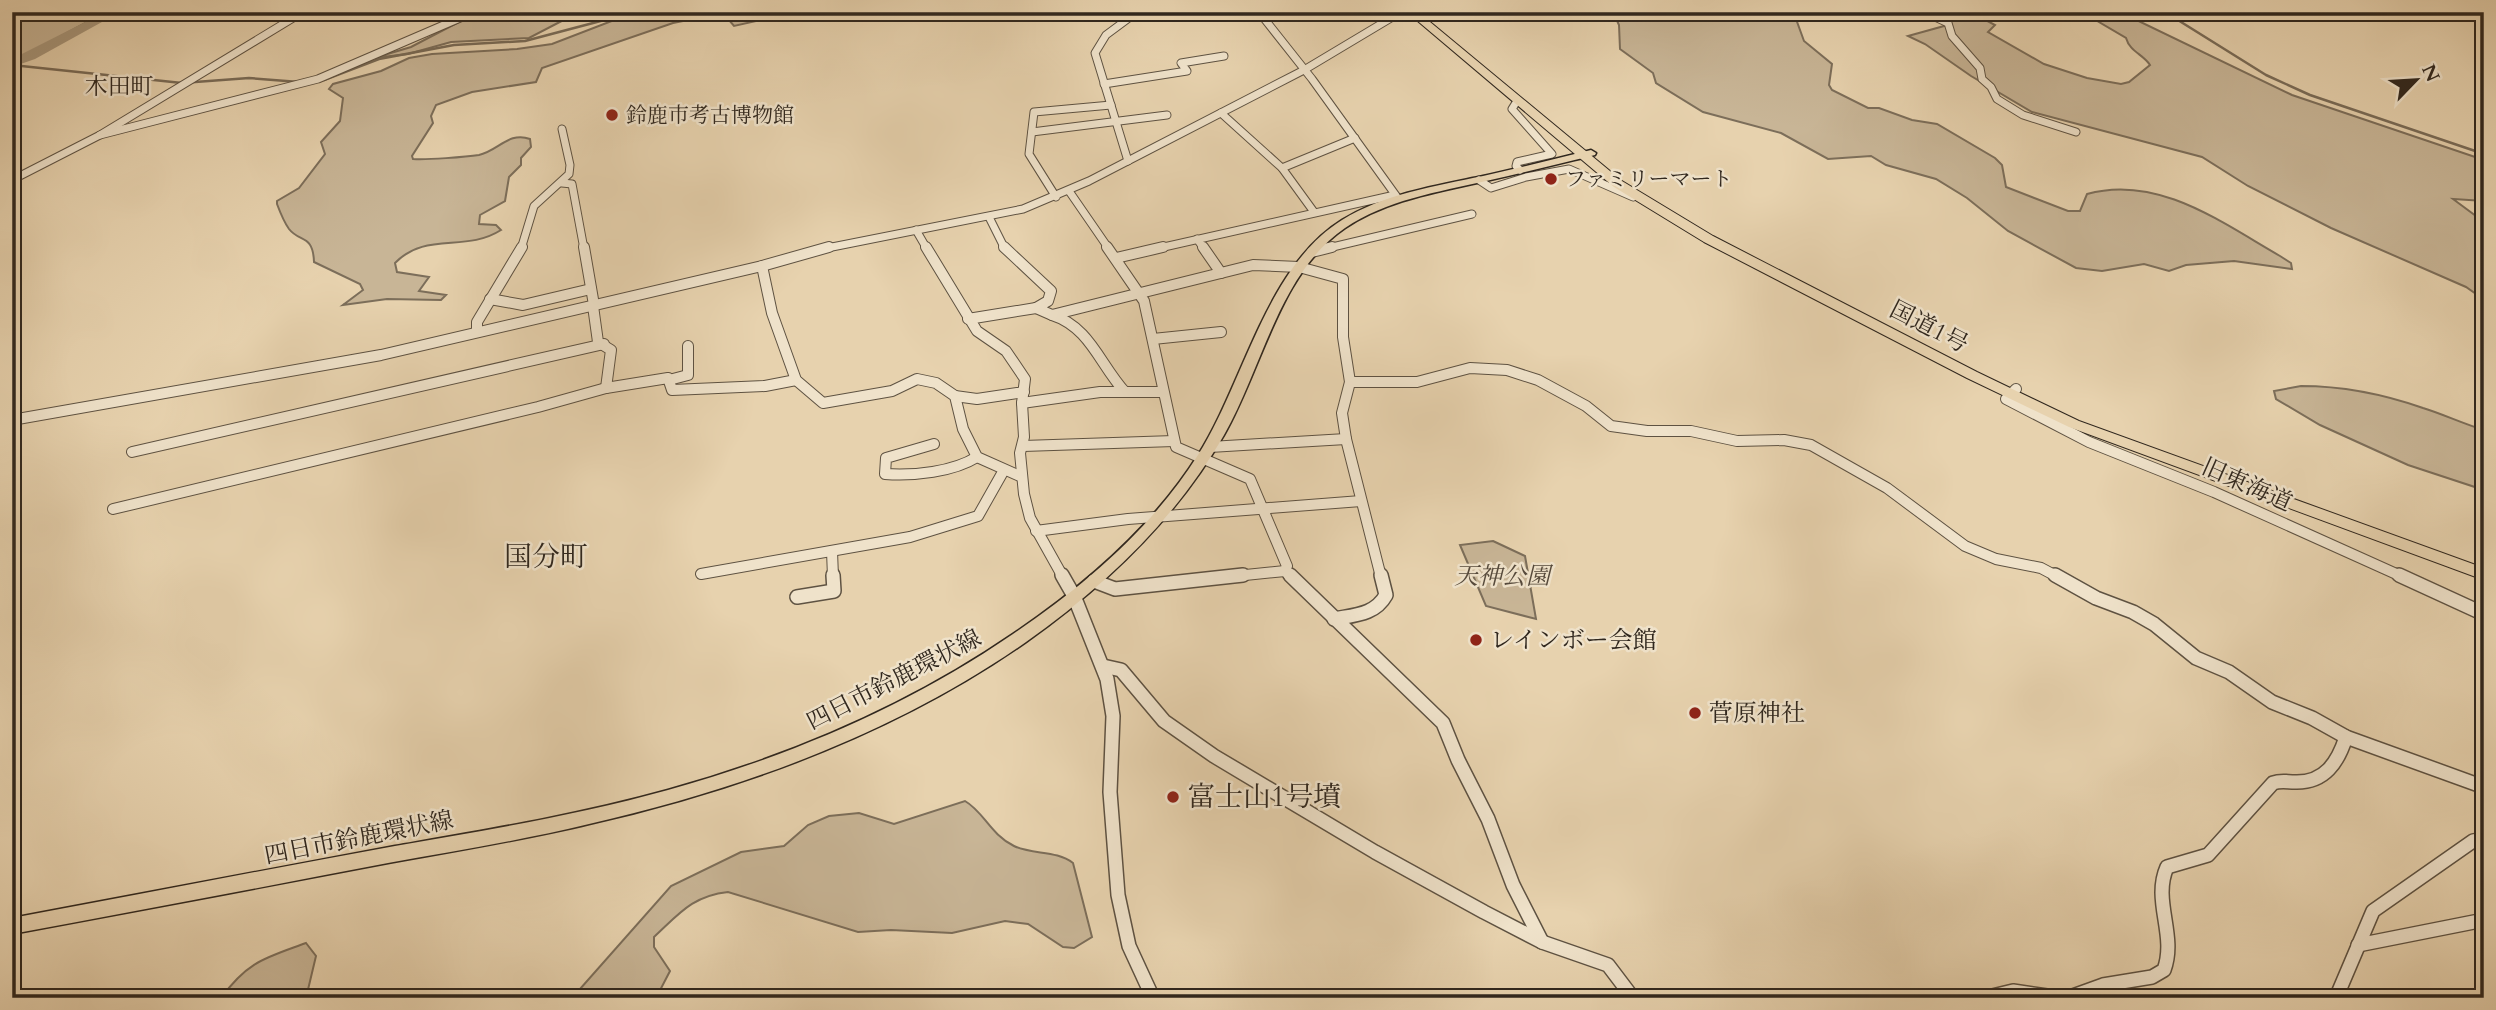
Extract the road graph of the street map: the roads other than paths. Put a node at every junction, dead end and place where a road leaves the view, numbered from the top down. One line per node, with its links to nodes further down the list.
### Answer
1 (303, 12): 21 (street)
2 (474, 12): 21 (street)
3 (1137, 12): 11 (street)
4 (1259, 12): 10 (street)
5 (1401, 12): 10 (street)
6 (1412, 12): 12 (highway, 国道1号)
7 (1422, 12): 24 (highway, 国道1号)
8 (1924, 12): 20 (street)
9 (1224, 56): 11 (street)
10 (1304, 70): 14 (street); 23 (street)
11 (1104, 84): 13 (street)
12 (1517, 101): 19 (highway, 国道1号); 22 (street)
13 (1111, 105): 16 (street); 18 (street)
14 (1222, 113): 25 (street); 26 (street)
15 (1167, 116): 16 (street)
16 (1116, 122): 18 (street); 25 (street)
17 (562, 129): 30 (street)
18 (1032, 132): 32 (street)
19 (1553, 132): 22 (street); 24 (highway, 国道1号)
20 (2076, 132)
21 (100, 135): 28 (street)
22 (1534, 135): 27 (street)
23 (1355, 138): 26 (street); 33 (street)
24 (1586, 154): 27 (main road, 四日市鈴鹿環状線); 34 (highway, 国道1号); 36 (highway, 国道1号)
25 (1128, 161): 31 (street)
26 (1282, 168): 35 (street)
27 (1520, 170): 29 (main road, 四日市鈴鹿環状線)
28 (12, 180)
29 (1479, 180): 33 (main road, 四日市鈴鹿環状線); 34 (street)
30 (562, 183): 46 (street); 48 (street)
31 (1069, 191): 32 (street); 42 (street)
32 (1056, 197): 38 (street)
33 (1397, 197): 35 (street); 41 (main road, 四日市鈴鹿環状線)
34 (1646, 203): 36 (highway, 国道1号)
35 (1314, 212): 40 (street)
36 (1668, 213): 65 (highway, 国道1号)
37 (1472, 214): 41 (street)
38 (988, 218): 39 (street); 50 (street)
39 (916, 230): 43 (street); 52 (street)
40 (1197, 240): 42 (street); 45 (street)
41 (1312, 252): 44 (main road, 四日市鈴鹿環状線)
42 (1116, 258): 47 (street)
43 (761, 266): 49 (street); 60 (street)
44 (1299, 267): 45 (street); 62 (street); 76 (main road, 四日市鈴鹿環状線)
45 (1221, 273): 47 (street)
46 (592, 289): 48 (street); 49 (street)
47 (1140, 292): 51 (street); 55 (street)
48 (490, 299): 53 (street)
49 (593, 305): 53 (street); 56 (street)
50 (1036, 308): 51 (street); 52 (street)
51 (1052, 315): 61 (street)
52 (968, 319): 69 (street)
53 (477, 332): 70 (street)
54 (1221, 332): 55 (street)
55 (1153, 339): 64 (street)
56 (604, 344): 63 (street); 75 (street)
57 (688, 346): 59 (street)
58 (668, 364): 59 (street)
59 (668, 379): 60 (street); 63 (street)
60 (796, 380): 68 (street)
61 (1114, 382): 66 (street); 67 (street)
62 (1350, 382): 71 (street); 96 (street)
63 (606, 388): 81 (street)
64 (1163, 392): 67 (street); 72 (street)
65 (2013, 392): 86 (highway, 国道1号); 89 (highway, 国道1号); 93 (street, 旧東海道)
66 (1100, 393): 67 (street); 69 (street)
67 (1125, 393)
68 (955, 396): 69 (street); 77 (street)
69 (1023, 397): 74 (street)
70 (12, 420)
71 (1346, 439): 76 (street); 80 (street)
72 (1174, 441): 74 (street); 76 (street)
73 (934, 444): 77 (street)
74 (1023, 446): 79 (street)
75 (132, 452)
76 (1207, 453): 82 (street); 83 (main road, 四日市鈴鹿環状線)
77 (977, 457): 78 (street)
78 (1004, 470): 79 (street); 85 (street)
79 (1022, 477): 84 (street)
80 (1361, 501): 82 (street); 94 (street)
81 (113, 509)
82 (1264, 509): 83 (street); 87 (street)
83 (1160, 517): 84 (street); 90 (main road, 四日市鈴鹿環状線)
84 (1036, 531): 91 (street)
85 (832, 551): 88 (street); 92 (street)
86 (2484, 566)
87 (1285, 571): 90 (street); 94 (street)
88 (701, 574)
89 (2484, 574)
90 (1094, 581): 91 (main road, 四日市鈴鹿環状線)
91 (1074, 596): 95 (street); 100 (main road, 四日市鈴鹿環状線)
92 (797, 597)
93 (2484, 614)
94 (1334, 619): 101 (street)
95 (1103, 666): 101 (street); 103 (street)
96 (2346, 737): 97 (street); 107 (street)
97 (2484, 787)
98 (2484, 839): 102 (street)
99 (2481, 924): 102 (street)
100 (12, 926)
101 (1542, 942): 104 (street)
102 (2358, 945): 108 (street)
103 (1153, 998)
104 (1633, 998)
105 (1984, 998): 106 (street)
106 (2062, 998)
107 (2067, 998)
108 (2336, 998)

